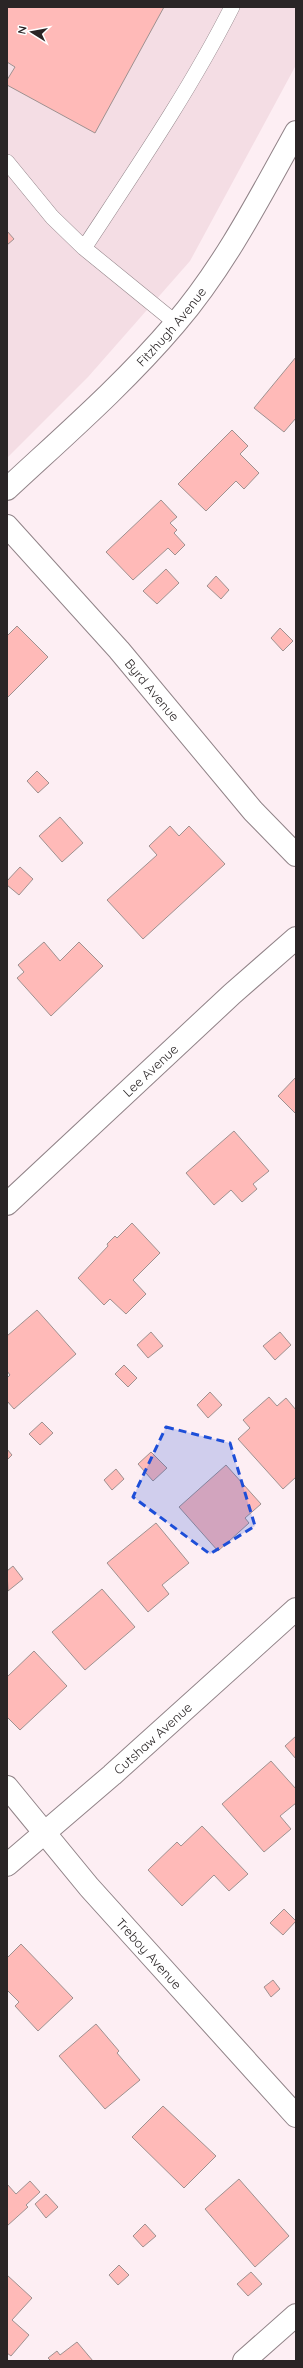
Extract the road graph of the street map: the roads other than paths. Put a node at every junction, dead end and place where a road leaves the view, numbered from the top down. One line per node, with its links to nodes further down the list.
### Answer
1 (232, 7): 4 (lane)
2 (296, 132): 5 (street, Fitzhugh Avenue)
3 (7, 162): 4 (lane)
4 (84, 248): 5 (lane)
5 (176, 323): 6 (street, Fitzhugh Avenue)
6 (7, 489)
7 (7, 526): 8 (street, Byrd Avenue)
8 (296, 855)
9 (296, 938): 10 (street, Lee Avenue)
10 (7, 1204)
11 (296, 1609): 13 (street, Cutshaw Avenue)
12 (7, 1787): 13 (street, Treboy Avenue)
13 (45, 1832): 14 (street, Cutshaw Avenue); 15 (street, Treboy Avenue)
14 (7, 1865)
15 (296, 2116)
16 (296, 2315): 17 (street)
17 (244, 2361)

